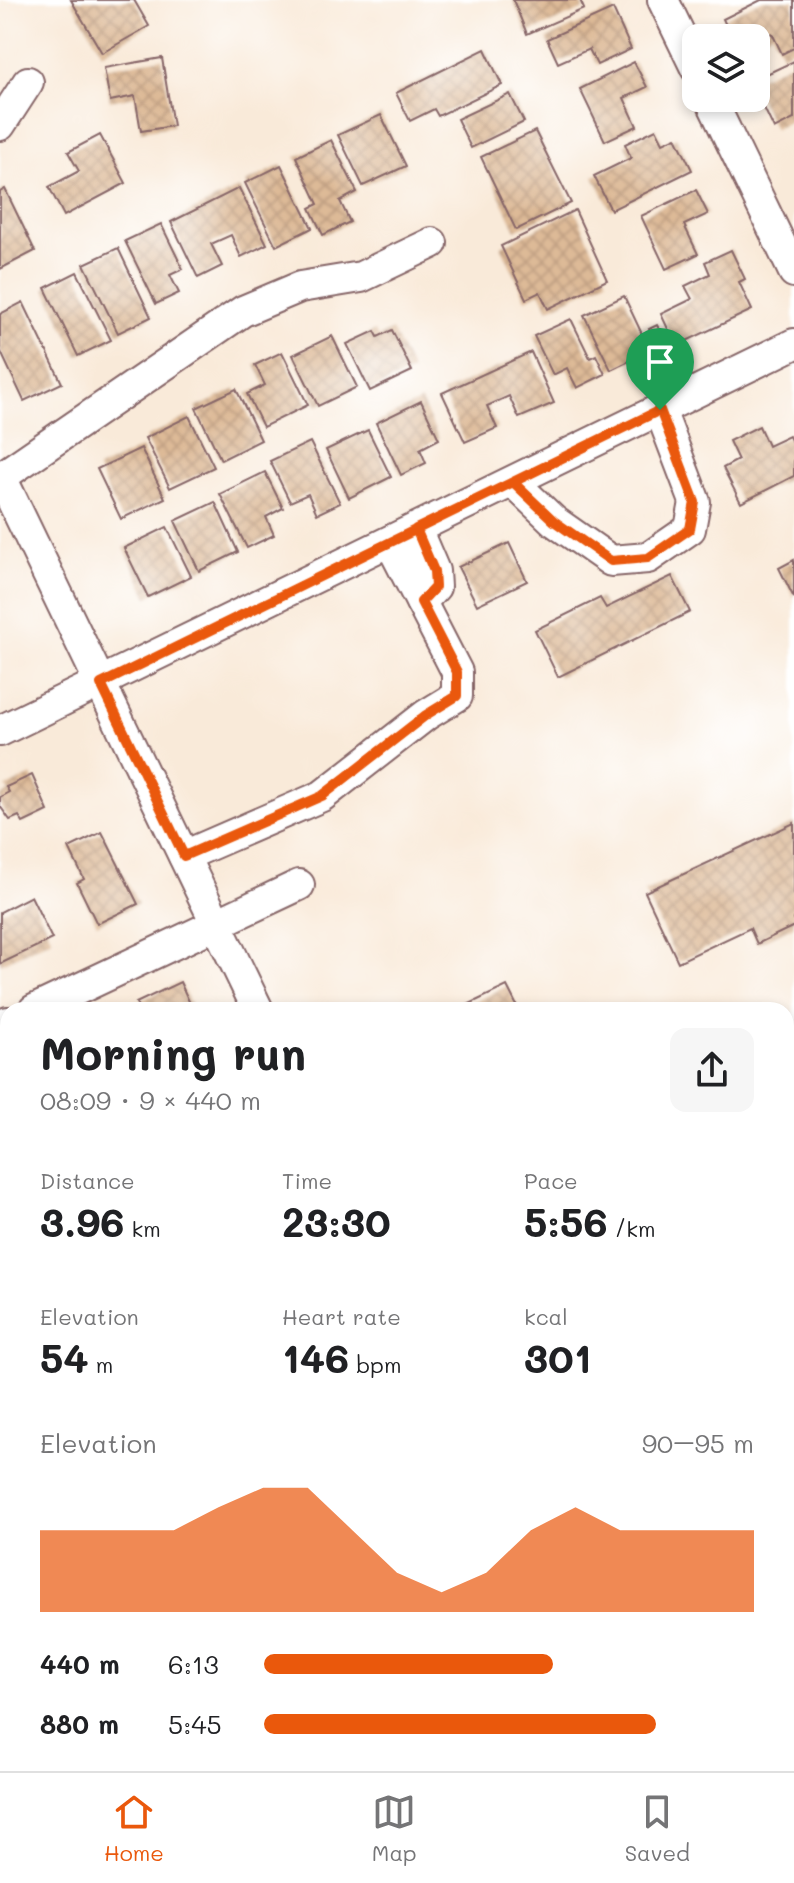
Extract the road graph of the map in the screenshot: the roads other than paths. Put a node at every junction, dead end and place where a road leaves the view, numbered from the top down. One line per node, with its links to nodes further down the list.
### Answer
1 (663, 0): 2 (street)
2 (682, 39)
3 (28, 82): 5 (street)
4 (717, 112): 7 (street)
5 (0, 125)
6 (432, 243): 10 (street)
7 (794, 272)
8 (794, 344): 9 (street)
9 (660, 410): 11 (street); 11 (street)
10 (1, 476): 13 (street)
11 (513, 482): 12 (street)
12 (403, 536): 13 (street); 15 (street)
13 (101, 684): 14 (street); 15 (street)
14 (0, 731)
15 (184, 856): 17 (street)
16 (299, 885): 17 (street)
17 (217, 924): 18 (street); 19 (street)
18 (51, 1002)
19 (254, 1002)

